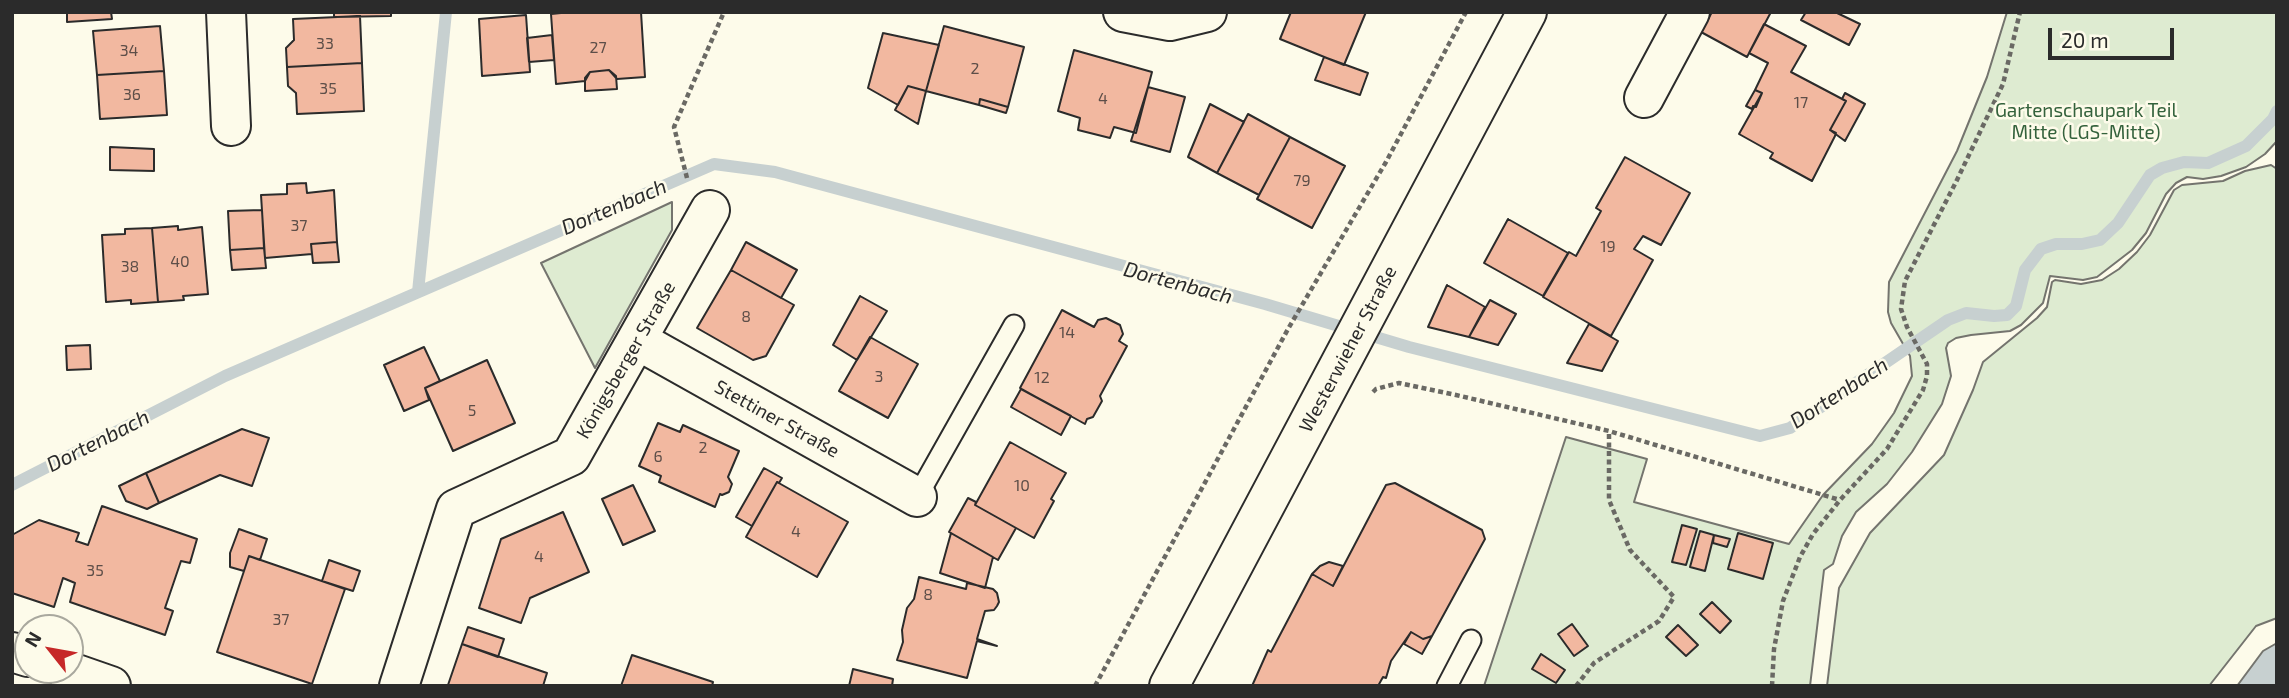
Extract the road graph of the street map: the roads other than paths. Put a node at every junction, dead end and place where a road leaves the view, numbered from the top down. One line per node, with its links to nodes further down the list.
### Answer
1 (226, 12): 7 (street)
2 (1123, 12): 3 (street)
3 (1208, 12)
4 (1527, 12): 16 (street, Westerwieher Straße)
5 (1690, 12): 6 (street)
6 (1644, 99)
7 (231, 126)
8 (710, 210): 10 (street, Königsberger Straße)
9 (1014, 325): 11 (lane)
10 (637, 340): 11 (street, Stettiner Straße); 15 (street, Königsberger Straße)
11 (917, 497)
12 (1471, 640): 17 (lane)
13 (84, 677): 14 (street)
14 (111, 686)
15 (399, 686)
16 (1169, 686)
17 (1447, 686)

